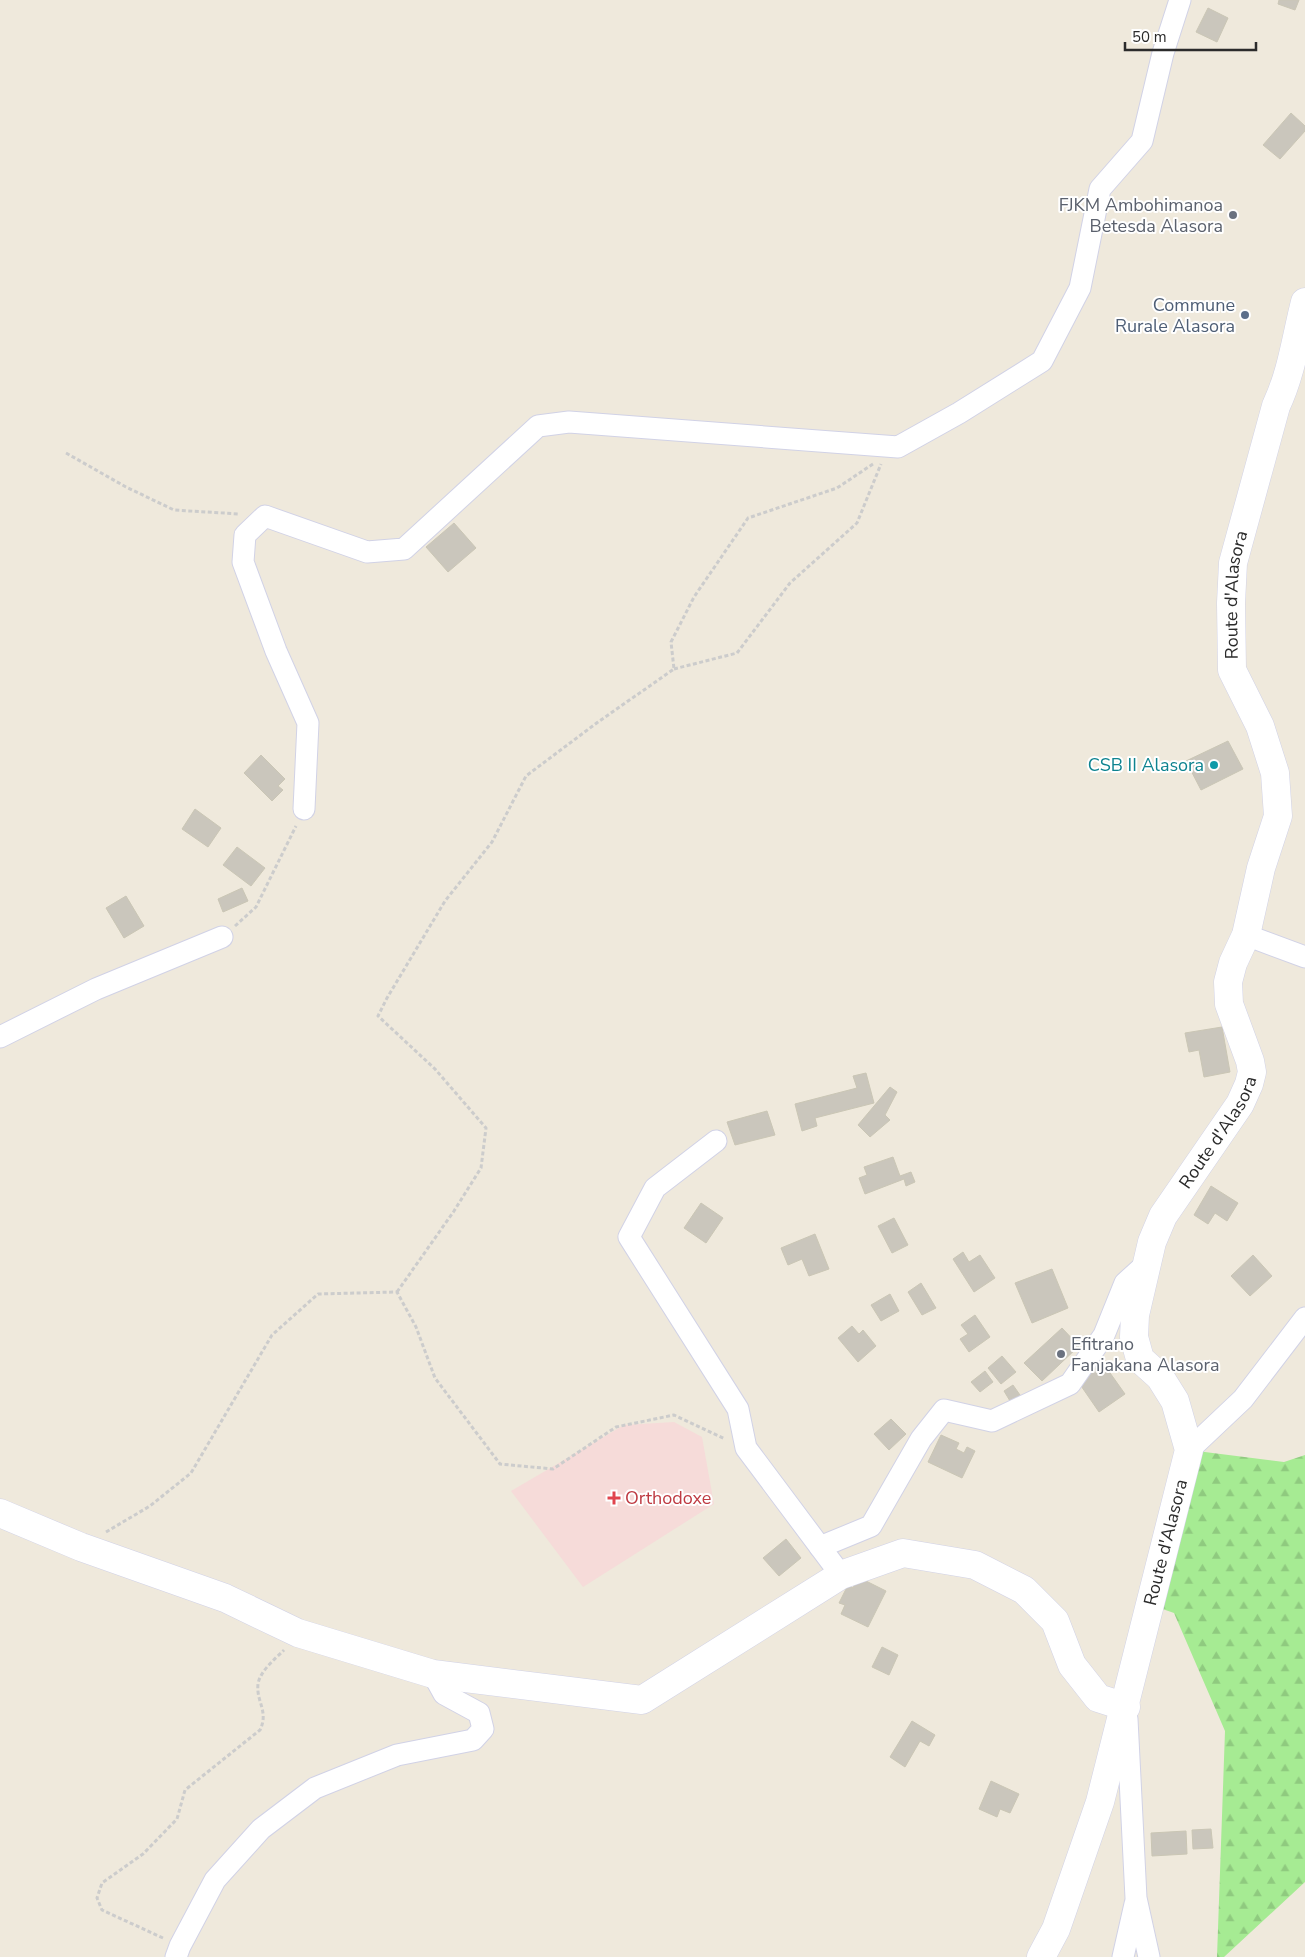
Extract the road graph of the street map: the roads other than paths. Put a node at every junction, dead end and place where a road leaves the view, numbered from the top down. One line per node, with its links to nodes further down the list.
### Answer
1 (1180, 0): 4 (street)
2 (1305, 302): 3 (street, Route d'Alasora)
3 (1301, 346): 5 (street, Route d'Alasora)
4 (304, 810)
5 (1246, 935): 7 (street); 10 (street, Route d'Alasora)
6 (222, 937): 8 (street)
7 (1305, 957)
8 (0, 1037)
9 (716, 1141): 14 (street)
10 (1146, 1264): 12 (street, Route d'Alasora); 14 (street)
11 (1305, 1318): 12 (street)
12 (1189, 1450): 17 (street, Route d'Alasora)
13 (0, 1513): 16 (street)
14 (820, 1547): 15 (street)
15 (841, 1575): 16 (street); 17 (street)
16 (433, 1674): 19 (street)
17 (1126, 1707): 18 (street); 20 (street, Route d'Alasora)
18 (1136, 1898): 21 (street); 22 (street)
19 (178, 1951)
20 (1041, 1957)
21 (1123, 1957)
22 (1149, 1957)

